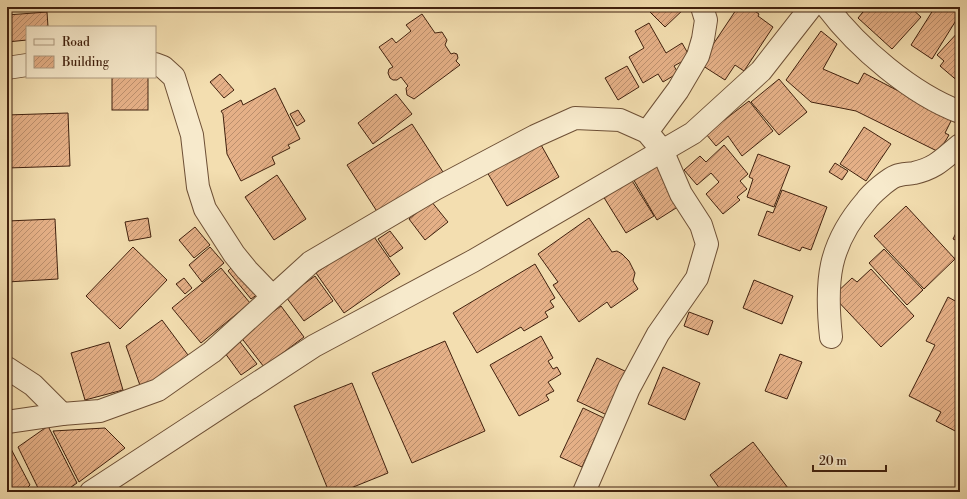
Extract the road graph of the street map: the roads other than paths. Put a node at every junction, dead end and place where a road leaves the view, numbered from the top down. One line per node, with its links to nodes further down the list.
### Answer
1 (702, 7): 8 (street)
2 (811, 7): 10 (street)
3 (827, 7): 7 (street)
4 (156, 64): 11 (street)
5 (26, 65): 6 (street)
6 (7, 68)
7 (960, 112)
8 (647, 132): 10 (street); 11 (street)
9 (960, 145): 12 (street)
10 (662, 150): 16 (street); 17 (street)
11 (272, 296): 14 (street)
12 (831, 337)
13 (7, 368): 14 (street)
14 (62, 414): 15 (street)
15 (7, 422)
16 (91, 492)
17 (584, 492)

